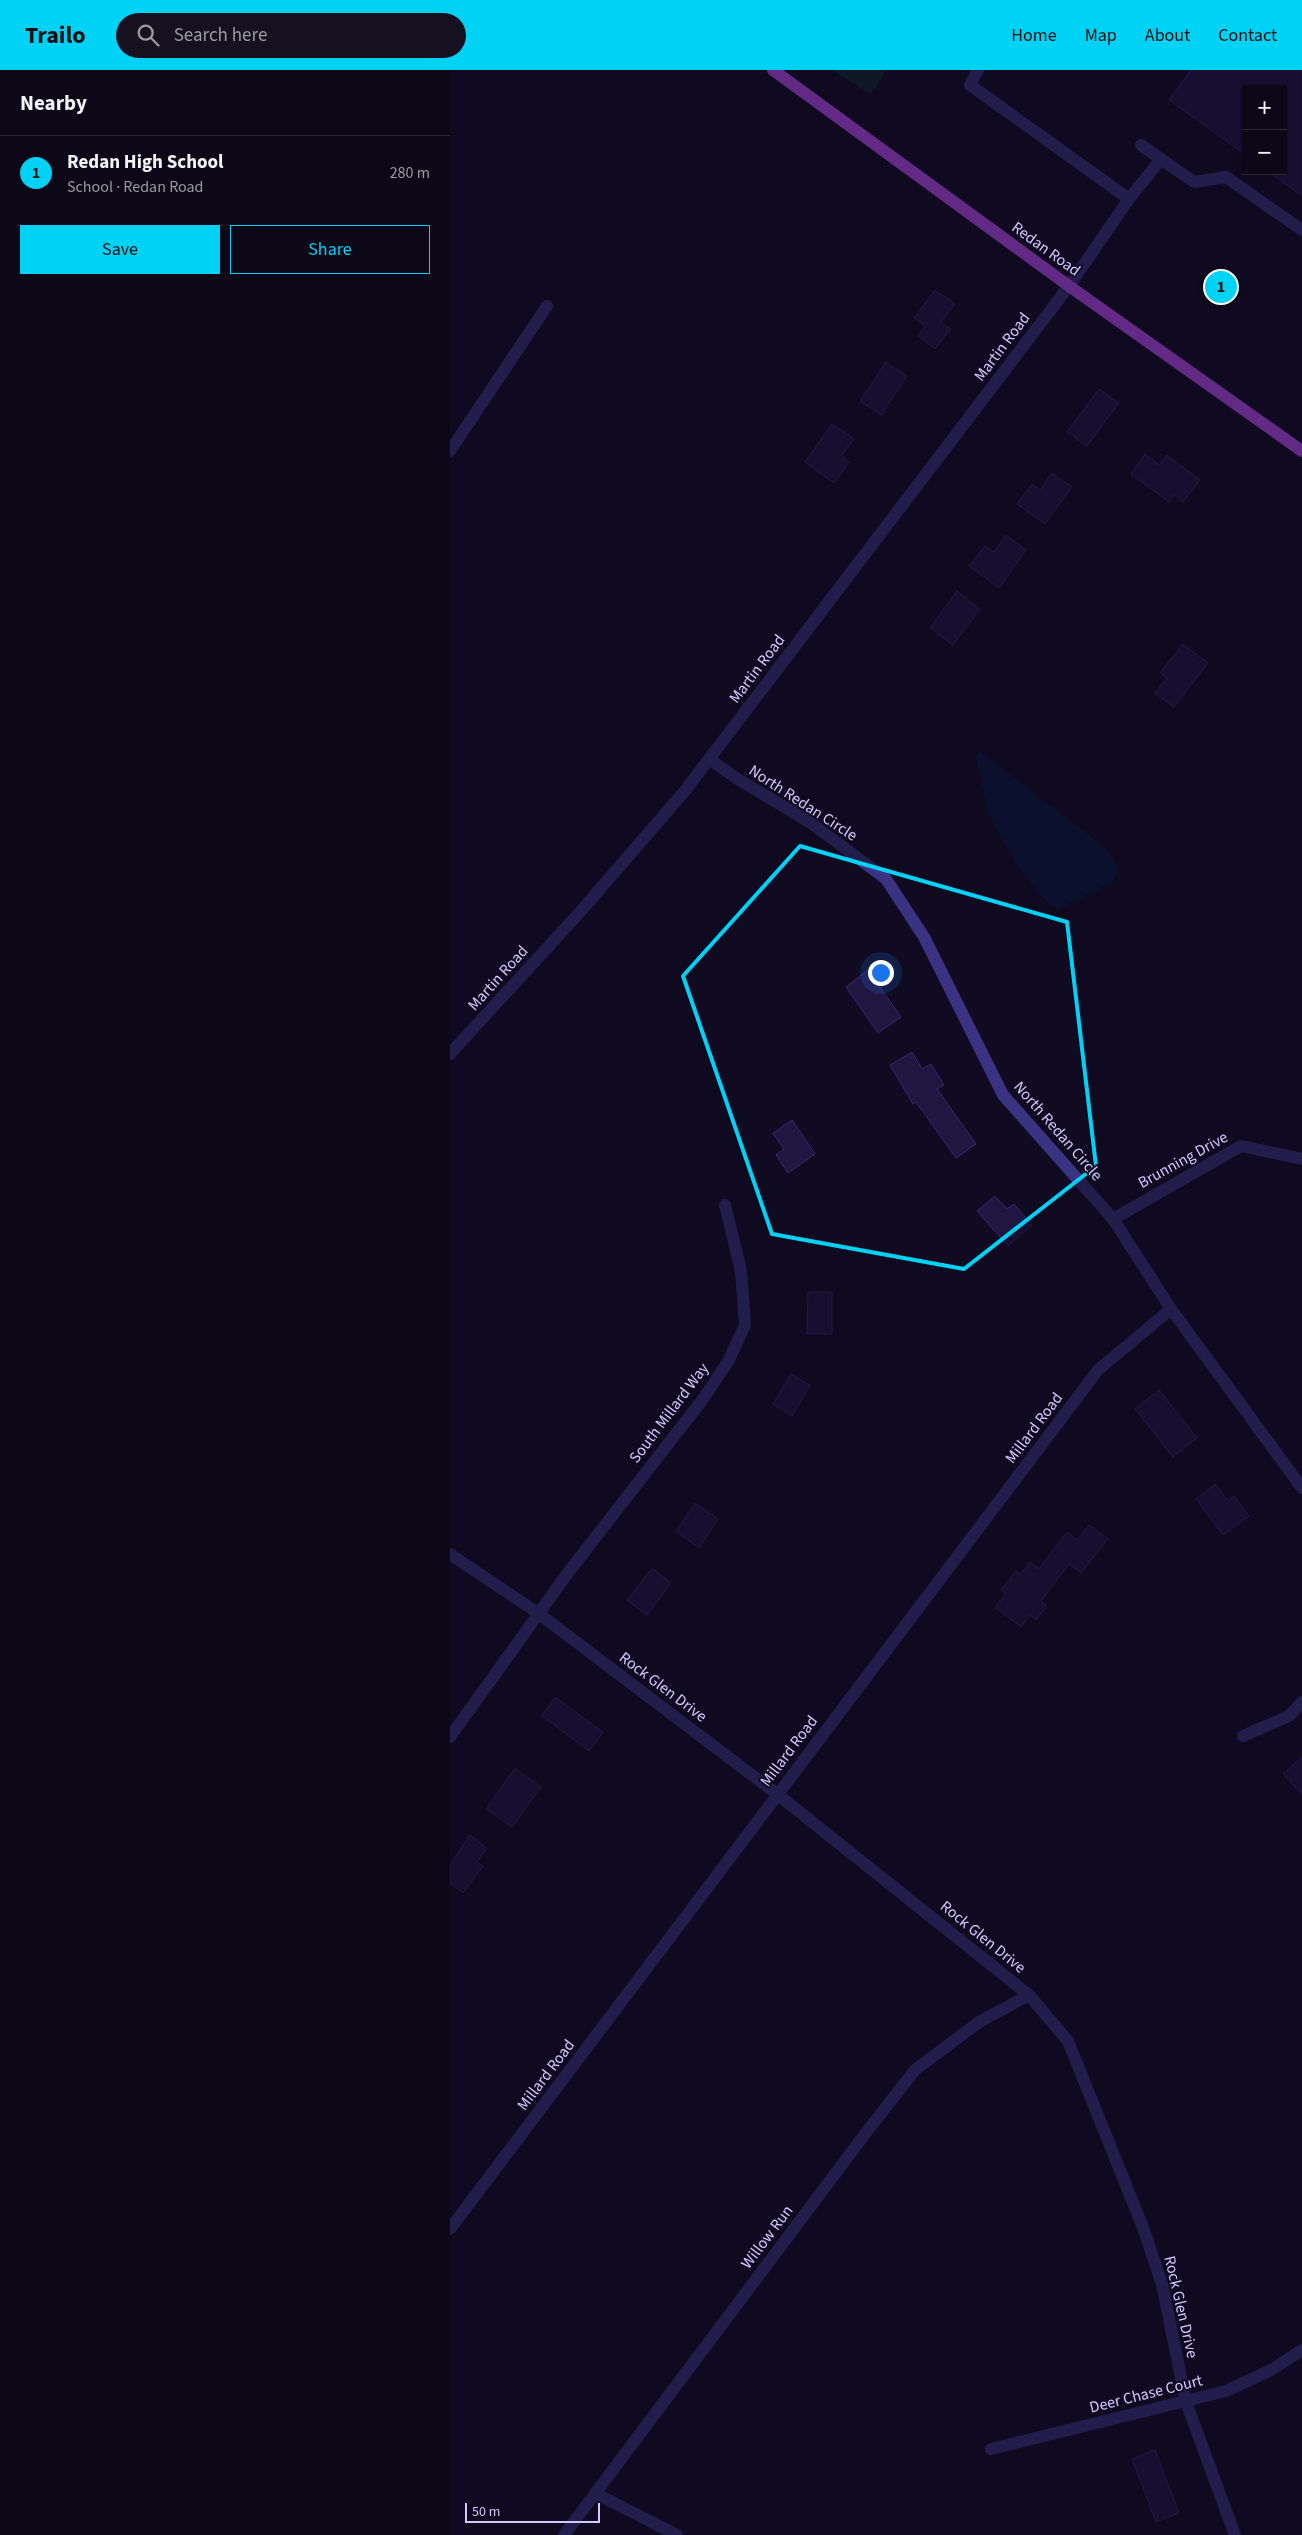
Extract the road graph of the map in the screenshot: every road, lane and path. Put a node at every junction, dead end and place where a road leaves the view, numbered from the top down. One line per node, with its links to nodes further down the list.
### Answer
1 (773, 70): 7 (main road, Redan Road)
2 (978, 70): 5 (street)
3 (1141, 145): 4 (street)
4 (1161, 159): 5 (street, Martin Road); 6 (street)
5 (1129, 200): 7 (street, Martin Road)
6 (1302, 230)
7 (1069, 286): 10 (main road, Redan Road); 11 (street, Martin Road)
8 (547, 306): 9 (street)
9 (450, 451)
10 (1302, 451)
11 (710, 759): 12 (street, Martin Road); 15 (street, North Redan Circle)
12 (450, 1054)
13 (1302, 1159): 15 (street, Brunning Drive)
14 (725, 1205): 19 (street, South Millard Way)
15 (1113, 1219): 16 (street, North Redan Circle)
16 (1171, 1309): 17 (street, North Redan Circle); 23 (street, Millard Road)
17 (1302, 1488)
18 (450, 1554): 19 (street, Rock Glen Drive)
19 (538, 1613): 22 (street, South Millard Way); 23 (street, Rock Glen Drive)
20 (1302, 1702): 21 (street)
21 (1244, 1736)
22 (450, 1737)
23 (777, 1794): 24 (street, Rock Glen Drive); 25 (street, Millard Road)
24 (1029, 1995): 27 (street, Rock Glen Drive); 29 (street, Willow Run)
25 (450, 2229)
26 (1302, 2350): 27 (street, Deer Chase Court)
27 (1186, 2402): 28 (street, Deer Chase Court); 32 (street, Rock Glen Drive)
28 (991, 2449)
29 (595, 2494): 30 (street, Willow Run); 31 (street)
30 (564, 2535)
31 (677, 2535)
32 (1235, 2535)

